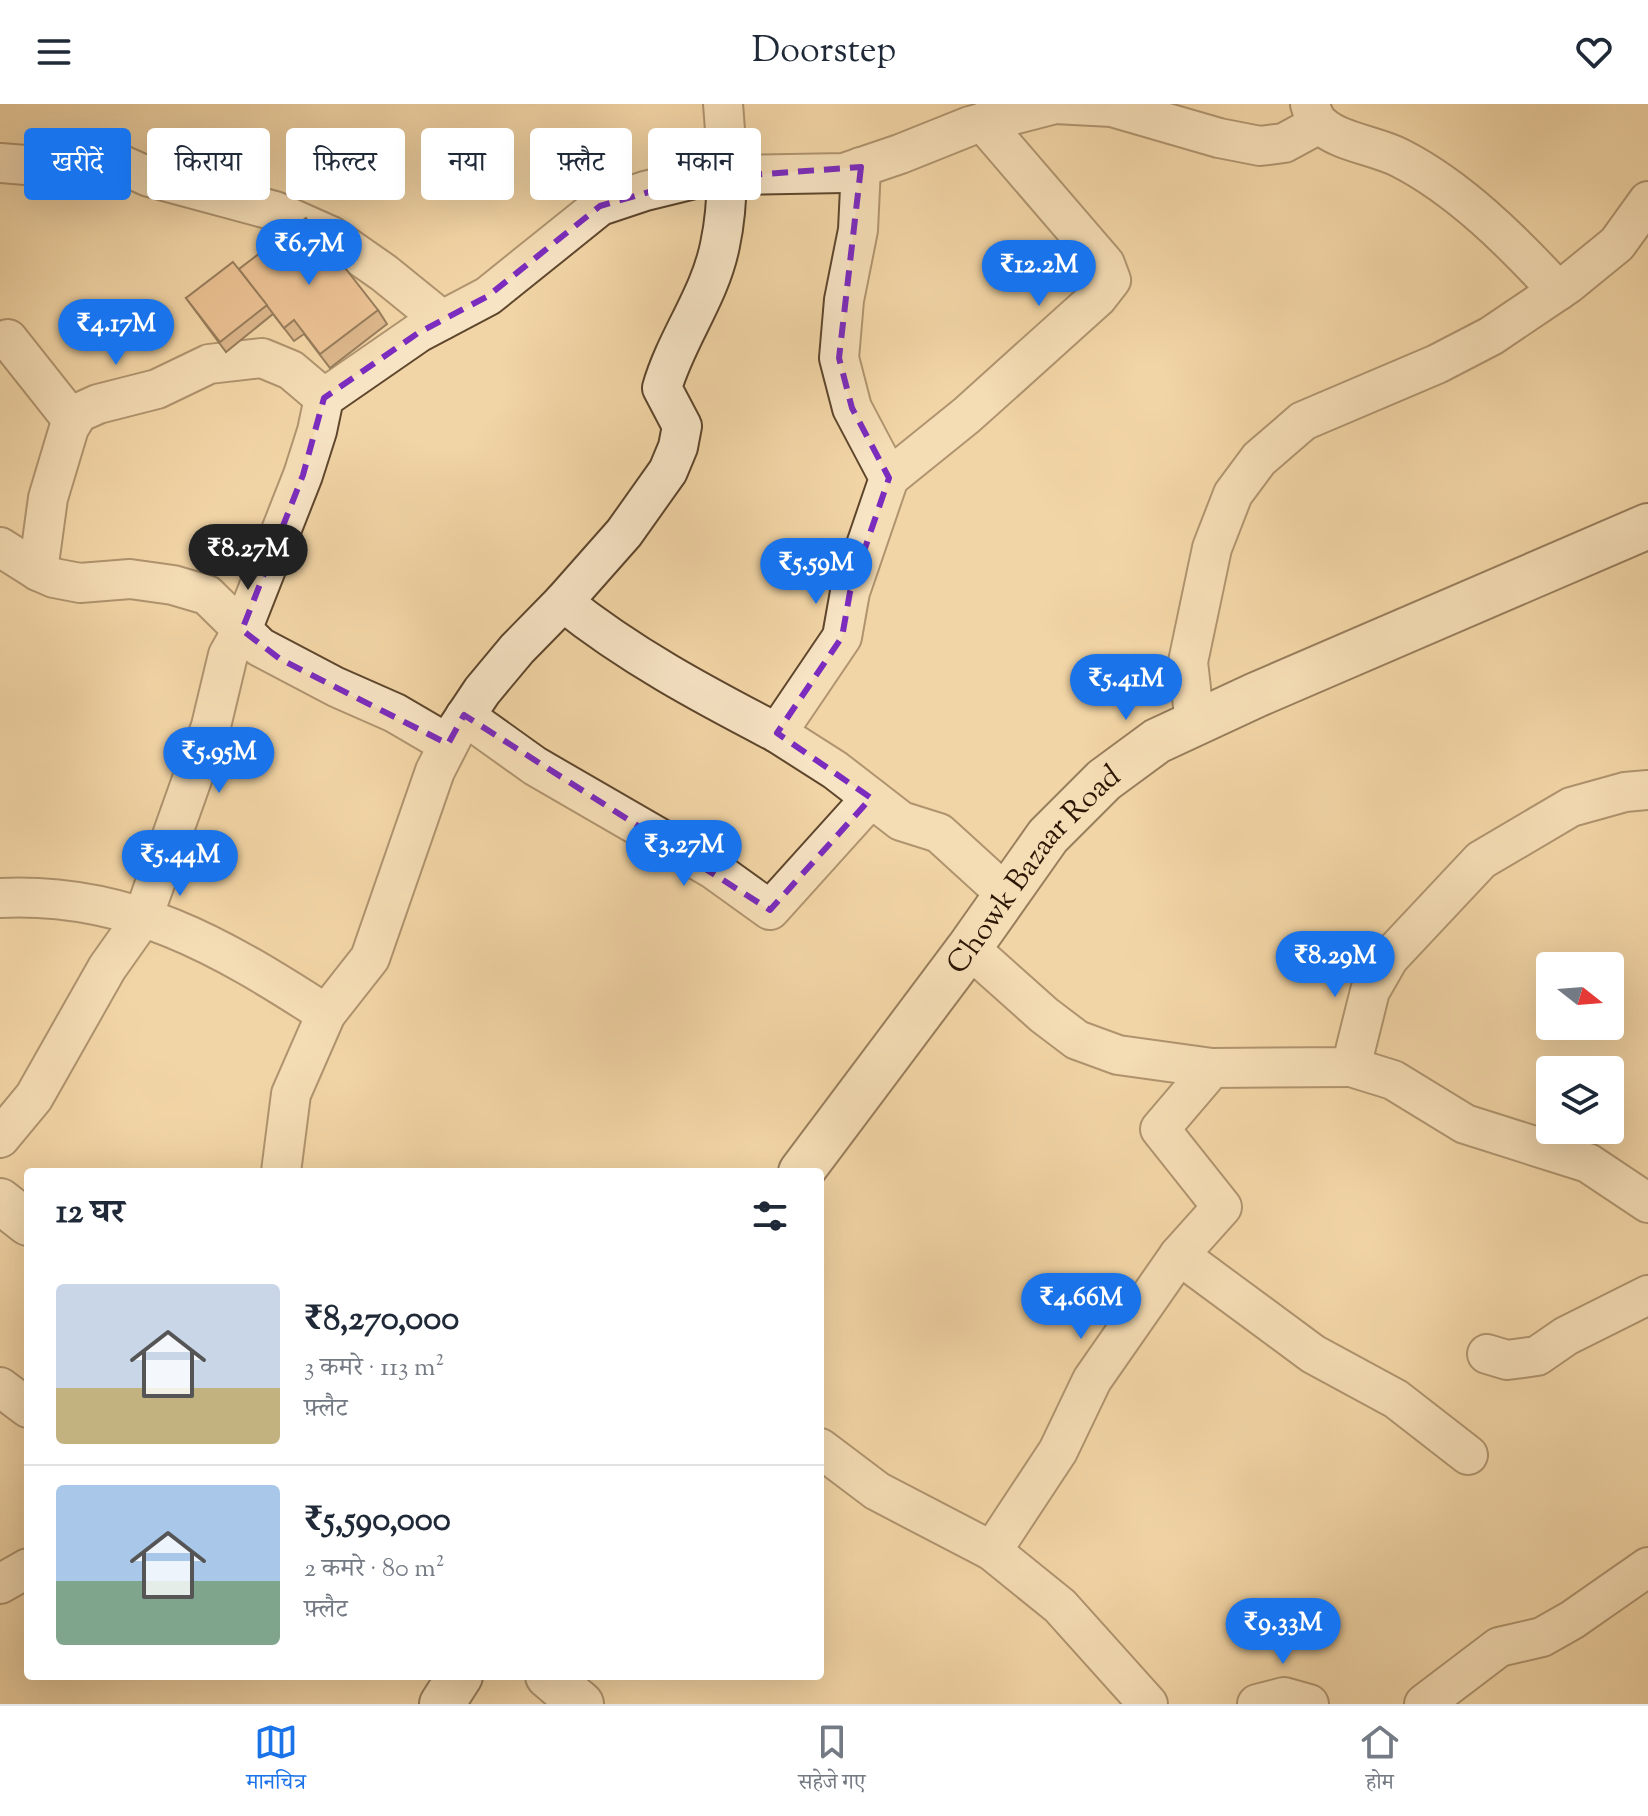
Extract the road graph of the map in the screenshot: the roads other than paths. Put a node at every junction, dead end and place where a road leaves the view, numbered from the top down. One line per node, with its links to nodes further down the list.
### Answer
1 (723, 104): 4 (street)
2 (1314, 114): 3 (street); 11 (street)
3 (983, 122): 6 (street); 16 (street)
4 (725, 128)
5 (0, 163): 12 (street)
6 (861, 167): 7 (street); 16 (street)
7 (761, 174)
8 (648, 190): 12 (street)
9 (726, 200): 20 (street)
10 (1648, 201): 11 (street)
11 (1558, 291): 22 (street)
12 (442, 320): 14 (street)
13 (8, 339): 15 (street)
14 (324, 398): 15 (street); 21 (street)
15 (73, 421): 19 (street)
16 (889, 478): 24 (street)
17 (1648, 526): 22 (main road, Chowk Bazaar Road)
18 (0, 547): 19 (street)
19 (38, 571): 21 (street)
20 (563, 602): 23 (street); 24 (street)
21 (242, 630): 23 (street); 29 (street)
22 (1195, 724): 27 (main road, Chowk Bazaar Road)
23 (457, 730): 26 (street); 31 (street)
24 (777, 733): 26 (street)
25 (1648, 790): 32 (street)
26 (871, 798): 27 (street)
27 (1007, 895): 30 (main road, Chowk Bazaar Road)
28 (0, 898): 29 (street)
29 (143, 917): 31 (street); 34 (street)
30 (969, 948): 33 (street); 36 (main road, Chowk Bazaar Road)
31 (326, 1014): 35 (street)
32 (1351, 1067): 33 (street); 38 (street)
33 (1212, 1068): 40 (street)
34 (0, 1138)
35 (282, 1168)
36 (804, 1168)
37 (0, 1201): 39 (main road)
38 (1648, 1203)
39 (24, 1220)
40 (1179, 1255): 46 (street); 47 (street)
41 (1648, 1295): 42 (street)
42 (1487, 1354)
43 (0, 1387): 44 (street)
44 (24, 1405)
45 (824, 1451): 47 (street)
46 (1468, 1455)
47 (992, 1551): 55 (street)
48 (1648, 1567): 58 (street)
49 (24, 1570): 50 (street)
50 (0, 1584)
51 (457, 1680): 53 (main road)
52 (553, 1680): 54 (main road)
53 (442, 1704)
54 (581, 1704)
55 (1148, 1704)
56 (1257, 1704): 57 (street)
57 (1309, 1704)
58 (1424, 1704)

